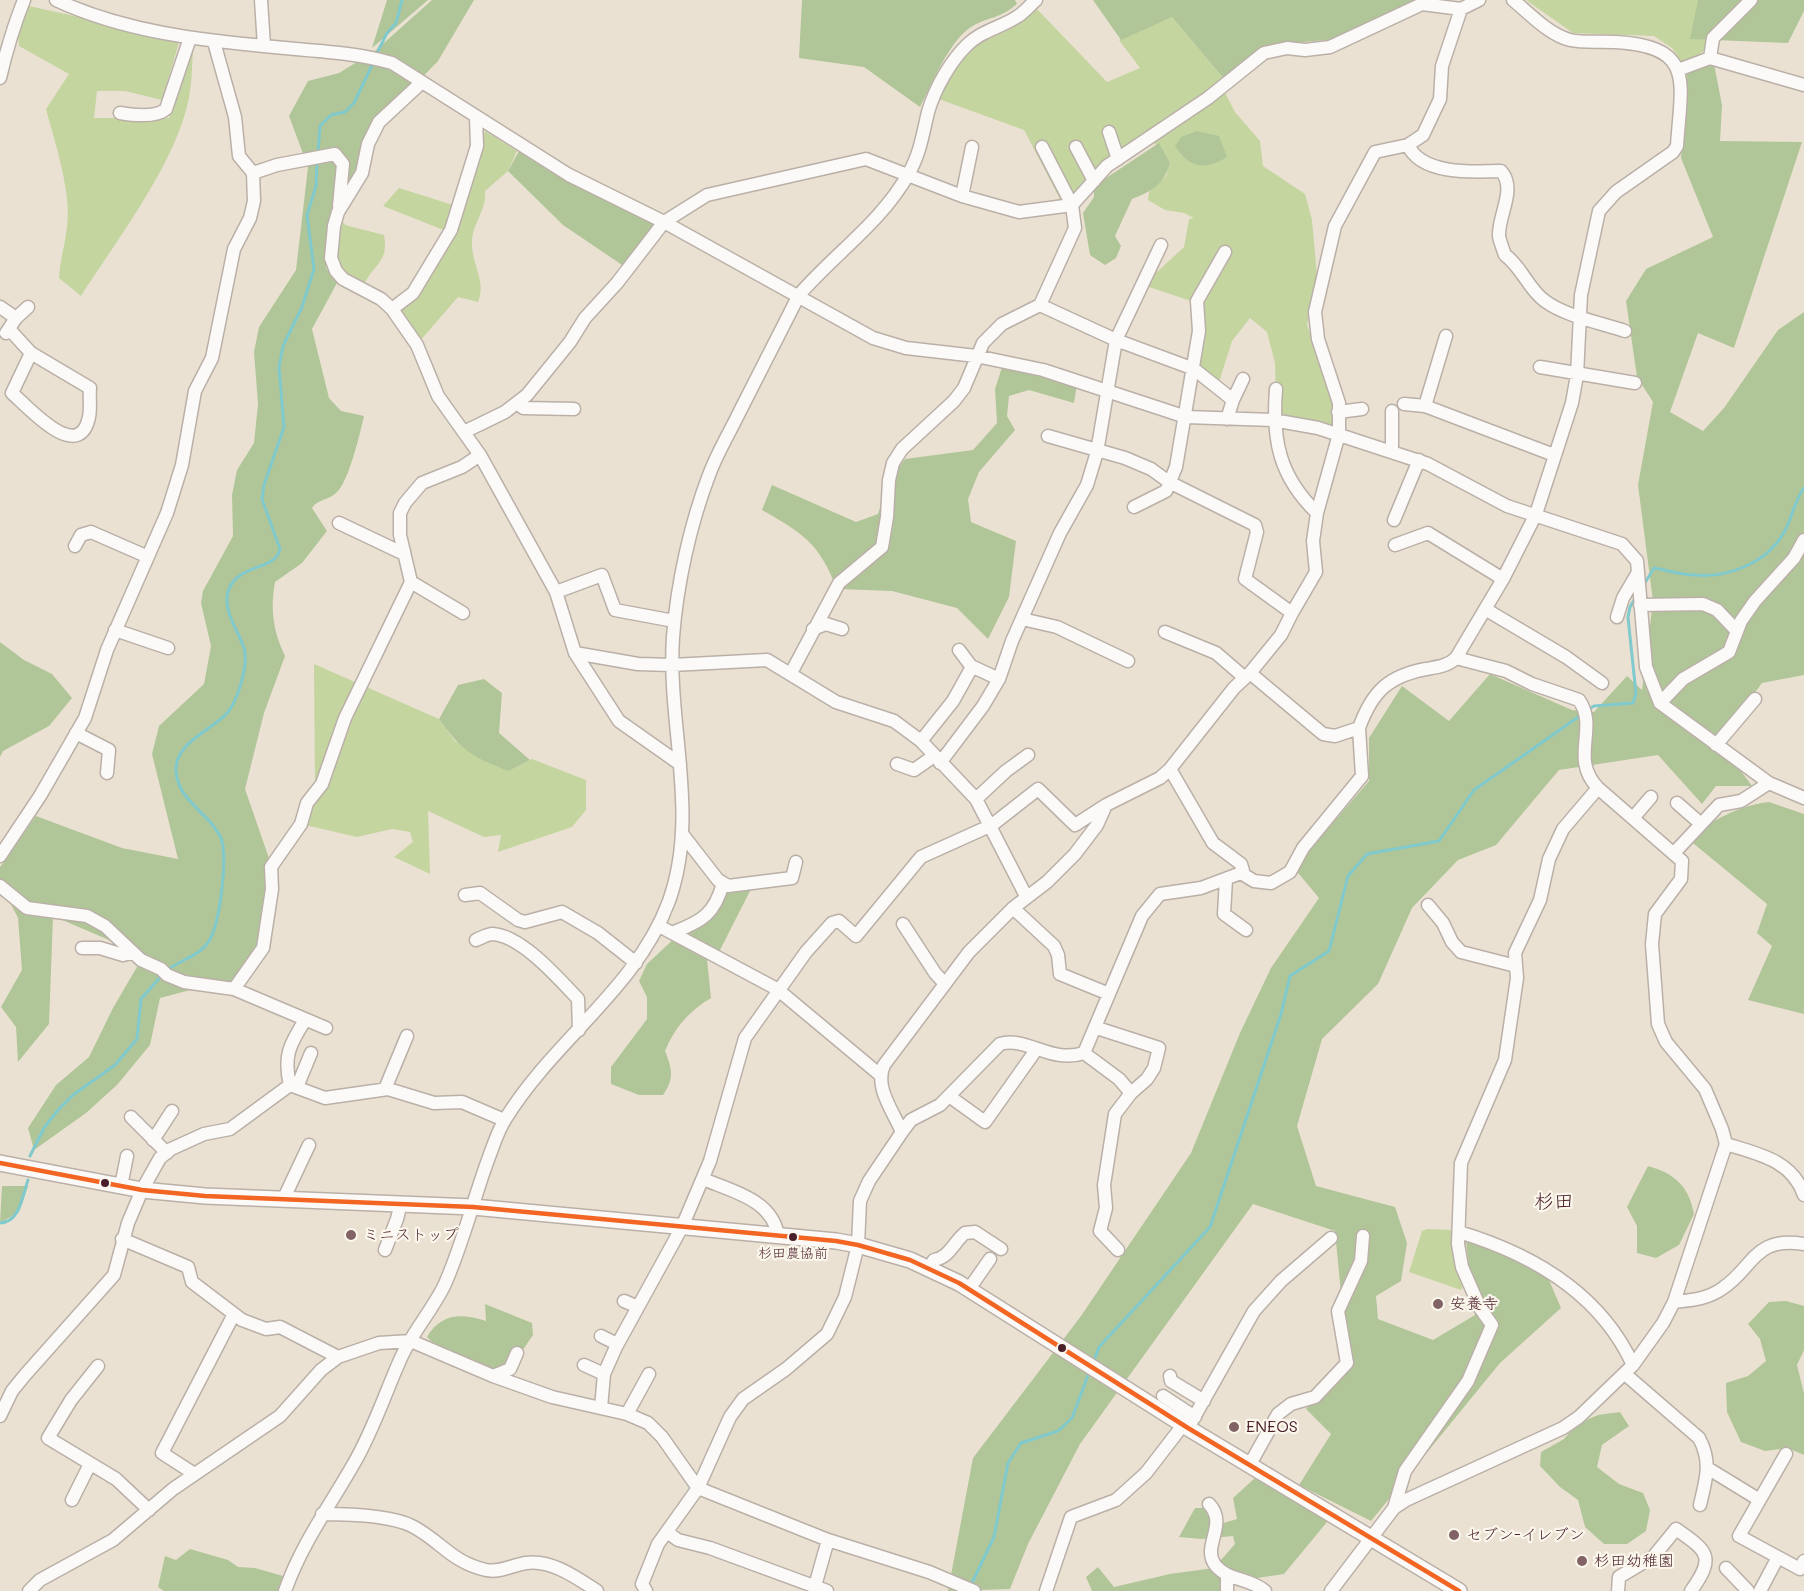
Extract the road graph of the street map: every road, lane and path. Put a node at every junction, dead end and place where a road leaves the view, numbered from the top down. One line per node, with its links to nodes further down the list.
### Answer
1 (24, 0): 9 (street)
2 (56, 0): 11 (street)
3 (261, 0): 13 (street)
4 (1036, 0): 28 (street)
5 (1479, 0): 8 (street)
6 (1513, 0): 15 (street)
7 (1751, 0): 14 (street)
8 (1461, 9): 22 (street); 26 (street)
9 (13, 24): 10 (street); 16 (street)
10 (0, 30)
11 (190, 38): 12 (street); 19 (street)
12 (214, 42): 13 (street); 27 (street)
13 (264, 46): 17 (street)
14 (1710, 58): 15 (street); 18 (street)
15 (1678, 70): 41 (street)
16 (0, 78)
17 (421, 83): 20 (street); 32 (street)
18 (1804, 85)
19 (120, 113)
20 (476, 118): 33 (street); 40 (street)
21 (1109, 132): 26 (street)
22 (1408, 145): 41 (street); 62 (street)
23 (972, 147): 30 (street)
24 (1042, 147): 31 (street)
25 (1076, 147): 29 (street)
26 (1118, 159): 29 (street)
27 (253, 173): 32 (street); 84 (street)
28 (909, 174): 30 (street); 33 (street); 36 (street)
29 (1094, 181): 31 (street)
30 (962, 196): 31 (street)
31 (1072, 204): 37 (street)
32 (338, 212): 40 (street)
33 (664, 222): 36 (street); 56 (street)
34 (1161, 245): 45 (street)
35 (1225, 252): 49 (street)
36 (799, 296): 47 (street); 95 (street)
37 (1040, 305): 45 (street); 47 (street)
38 (0, 307): 42 (street)
39 (28, 307): 42 (street)
40 (392, 309): 66 (street)
41 (1579, 316): 43 (street); 50 (street)
42 (11, 327): 46 (street)
43 (1625, 331)
44 (1446, 336): 58 (street)
45 (1116, 340): 49 (street); 53 (street)
46 (31, 353): 46 (street)
47 (976, 356): 53 (street); 96 (street)
48 (1540, 367): 50 (street)
49 (1194, 369): 55 (street); 63 (street)
50 (1577, 375): 52 (street); 72 (street)
51 (1243, 379): 55 (street)
52 (1635, 383)
53 (1107, 389): 63 (street); 69 (street)
54 (1276, 389): 65 (street)
55 (1233, 400): 64 (street)
56 (517, 403): 59 (street); 66 (street)
57 (1404, 404): 58 (street)
58 (1425, 406): 72 (street)
59 (574, 409)
60 (1362, 409): 62 (street)
61 (1392, 411): 70 (street)
62 (1338, 412): 67 (street)
63 (1186, 417): 64 (street); 74 (street)
64 (1227, 419): 65 (street)
65 (1273, 420): 67 (street); 76 (street)
66 (466, 431): 71 (street)
67 (1339, 434): 70 (street); 76 (street)
68 (1048, 436): 69 (street)
69 (1097, 452): 74 (street); 94 (street)
70 (1392, 452): 73 (street)
71 (480, 455): 83 (street); 88 (street)
72 (1554, 455): 77 (street)
73 (1419, 460): 77 (street); 78 (street)
74 (1170, 482): 75 (street); 92 (street)
75 (1134, 507)
76 (1317, 513): 92 (street)
77 (1536, 514): 85 (street); 86 (street)
78 (1394, 520)
79 (339, 523): 83 (street)
80 (1804, 540): 100 (street)
81 (75, 546): 84 (street)
82 (1395, 546): 85 (street)
83 (404, 551): 87 (street)
84 (146, 556): 98 (street)
85 (1503, 579): 90 (street)
86 (1638, 579): 89 (street); 93 (street)
87 (411, 582): 91 (street); 156 (street)
88 (556, 592): 95 (street); 103 (street)
89 (1640, 603): 100 (street); 113 (street)
90 (1485, 609): 104 (street); 111 (street)
91 (463, 613)
92 (1292, 613): 109 (street)
93 (1617, 617)
94 (1022, 619): 105 (street); 110 (street)
95 (675, 621): 106 (street)
96 (813, 629): 97 (street); 108 (street)
97 (842, 629)
98 (115, 630): 101 (street); 115 (street)
99 (1166, 632): 109 (street)
100 (1737, 632): 113 (street)
101 (168, 648)
102 (959, 650): 107 (street)
103 (575, 653): 106 (street); 120 (street)
104 (1456, 658): 114 (street); 125 (street)
105 (1128, 661)
106 (672, 665): 108 (street); 120 (street)
107 (972, 667): 110 (street); 116 (street)
108 (791, 673): 116 (street)
109 (1248, 676): 114 (street); 122 (street)
110 (999, 679): 119 (street)
111 (1602, 683)
112 (1755, 699): 117 (street)
113 (1660, 703): 117 (street)
114 (1359, 728): 138 (street)
115 (76, 733): 123 (street); 136 (street)
116 (921, 741): 119 (street)
117 (1716, 745): 124 (street)
118 (1028, 755): 128 (street)
119 (937, 759): 121 (street); 128 (street)
120 (680, 764): 134 (street)
121 (897, 764)
122 (1170, 770): 130 (street); 138 (street)
123 (107, 772)
124 (1769, 783): 127 (street); 132 (street)
125 (1598, 788): 131 (street); 154 (street)
126 (1651, 797): 131 (street)
127 (1804, 798)
128 (976, 799): 133 (street)
129 (1677, 803): 132 (street)
130 (1106, 805): 133 (street); 143 (street)
131 (1633, 818): 135 (street)
132 (1701, 824): 135 (street)
133 (992, 825): 143 (street); 157 (street)
134 (683, 835): 140 (street); 147 (street)
135 (1674, 853): 178 (street)
136 (0, 856)
137 (796, 862): 140 (street)
138 (1241, 873): 139 (street)
139 (1226, 879): 148 (street); 158 (street)
140 (723, 883): 149 (street)
141 (0, 886): 152 (street)
142 (465, 895): 153 (street)
143 (1026, 896): 145 (street)
144 (1428, 905): 154 (street)
145 (1013, 908): 155 (street); 158 (street)
146 (903, 924): 155 (street)
147 (659, 926): 149 (street); 153 (street)
148 (1246, 930)
149 (674, 932): 157 (street)
150 (476, 940): 162 (street)
151 (82, 948): 152 (street)
152 (132, 952): 156 (street)
153 (636, 963): 162 (street)
154 (1516, 966): 190 (street)
155 (945, 984): 167 (street)
156 (234, 989): 159 (street)
157 (777, 989): 167 (street); 182 (street)
158 (1109, 994): 161 (street)
159 (305, 1020): 160 (street); 168 (street)
160 (326, 1028)
161 (1097, 1028): 166 (street); 170 (street)
162 (579, 1030): 174 (street)
163 (407, 1036): 169 (street)
164 (1036, 1050): 166 (street); 171 (street); 171 (street)
165 (311, 1053): 168 (street)
166 (1084, 1053): 170 (street)
167 (879, 1074): 175 (street)
168 (294, 1086): 169 (street); 179 (street)
169 (386, 1089): 174 (street)
170 (1131, 1093): 199 (street)
171 (949, 1096): 175 (street)
172 (172, 1111): 176 (street)
173 (131, 1117): 176 (street)
174 (504, 1120): 188 (street)
175 (902, 1132): 196 (street)
176 (153, 1140): 179 (street)
177 (309, 1144): 186 (street)
178 (1726, 1144): 185 (street); 204 (street)
179 (167, 1153): 184 (street)
180 (127, 1156): 183 (street)
181 (7, 1164): 183 (main road)
182 (703, 1179): 189 (street); 191 (street)
183 (121, 1186): 184 (main road)
184 (142, 1190): 186 (main road); 194 (street)
185 (1804, 1195)
186 (284, 1198): 187 (main road)
187 (401, 1203): 188 (main road); 197 (street)
188 (473, 1207): 189 (main road); 208 (street)
189 (682, 1227): 191 (main road); 205 (street)
190 (1458, 1232): 214 (street); 235 (street)
191 (778, 1236): 196 (main road)
192 (1363, 1236): 227 (street)
193 (1331, 1238): 220 (street)
194 (122, 1239): 206 (street); 223 (street)
195 (1804, 1244): 204 (street)
196 (858, 1245): 201 (main road); 230 (street)
197 (385, 1250)
198 (1001, 1250): 201 (street)
199 (1118, 1250)
200 (990, 1259): 202 (street)
201 (929, 1268): 202 (main road)
202 (969, 1288): 224 (main road)
203 (624, 1300): 205 (street)
204 (1674, 1302): 214 (street)
205 (638, 1307): 209 (street)
206 (234, 1314): 211 (street); 229 (street)
207 (601, 1336): 209 (street)
208 (411, 1341): 211 (street); 217 (street); 237 (street)
209 (618, 1344): 215 (street)
210 (517, 1353): 217 (street)
211 (338, 1357): 229 (street)
212 (584, 1365): 215 (street)
213 (98, 1366): 226 (street)
214 (1629, 1370): 228 (street); 235 (street)
215 (604, 1374): 221 (street)
216 (648, 1374): 222 (street)
217 (493, 1376): 221 (street)
218 (1170, 1376): 220 (street)
219 (1162, 1396): 224 (street)
220 (1204, 1401): 224 (street)
221 (601, 1408): 222 (street)
222 (627, 1414): 230 (street)
223 (0, 1416)
224 (1189, 1423): 227 (main road); 253 (street)
225 (1786, 1454): 231 (street)
226 (90, 1464): 232 (street); 236 (street)
227 (1249, 1466): 239 (main road)
228 (1709, 1469): 231 (street); 234 (street)
229 (193, 1473): 236 (street)
230 (698, 1488): 238 (street); 240 (street)
231 (1758, 1499): 241 (street)
232 (72, 1500)
233 (1209, 1504): 244 (street)
234 (1700, 1505)
235 (1394, 1508): 239 (street)
236 (149, 1510): 249 (street)
237 (322, 1514): 250 (street); 251 (street)
238 (667, 1532): 246 (street); 248 (street)
239 (1371, 1537): 256 (street); 257 (main road)
240 (828, 1540): 246 (street); 247 (street)
241 (1777, 1559): 242 (street); 262 (street)
242 (1804, 1561)
243 (1726, 1568): 245 (street)
244 (1227, 1576): 254 (street); 255 (street)
245 (1739, 1580): 260 (street); 261 (street)
246 (815, 1586): 252 (street)
247 (968, 1588)
248 (642, 1589)
249 (30, 1591)
250 (285, 1591)
251 (597, 1591)
252 (827, 1591)
253 (1046, 1591)
254 (1227, 1591)
255 (1265, 1591)
256 (1331, 1591)
257 (1459, 1591)
258 (1618, 1591): 259 (street)
259 (1691, 1591)
260 (1731, 1591)
261 (1748, 1591)
262 (1760, 1591)

